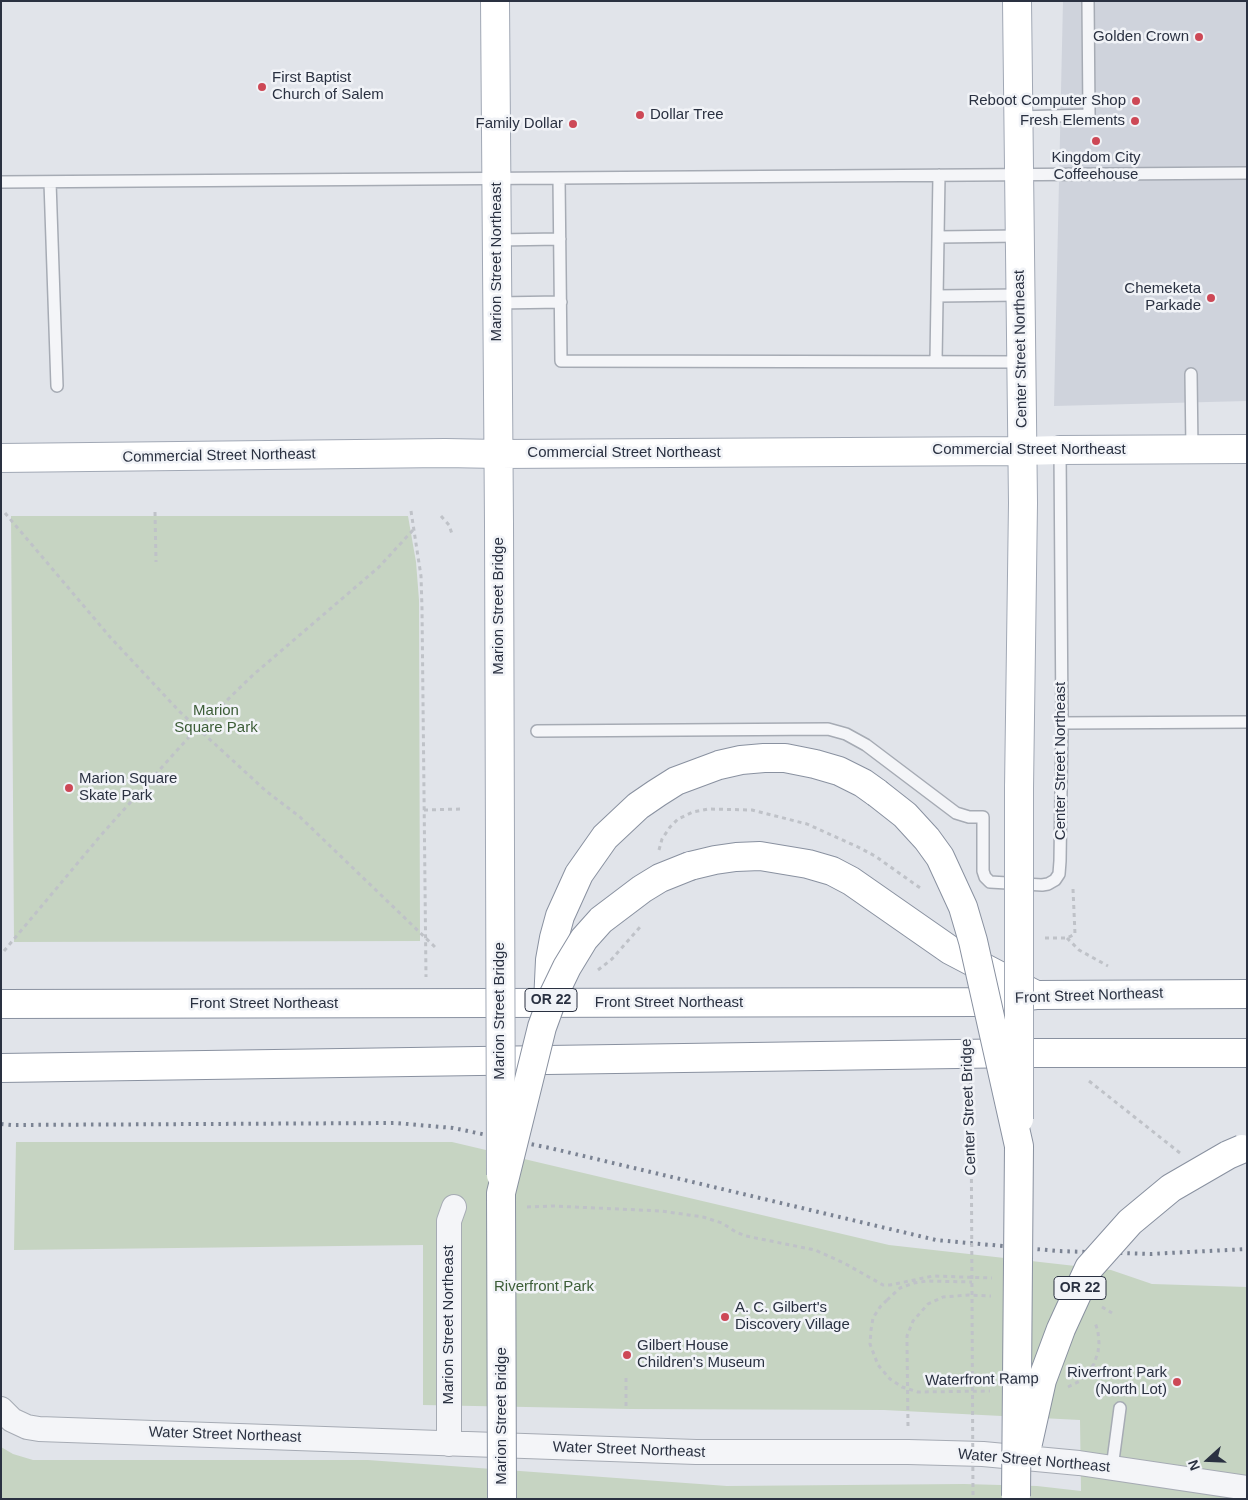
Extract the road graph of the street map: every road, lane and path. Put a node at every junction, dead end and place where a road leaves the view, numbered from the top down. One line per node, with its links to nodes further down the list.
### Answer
1 (495, 1): 9 (main road, Marion Street Northeast)
2 (1017, 1): 4 (main road, Center Street Northeast)
3 (1088, 1): 4 (lane)
4 (1019, 118): 7 (main road, Center Street Northeast)
5 (1247, 173): 7 (lane)
6 (939, 175): 7 (lane); 8 (lane); 13 (lane)
7 (1020, 175): 12 (main road, Center Street Northeast)
8 (559, 178): 9 (lane); 15 (lane)
9 (497, 179): 11 (lane); 14 (main road, Marion Street Northeast)
10 (1, 182): 11 (lane)
11 (50, 182): 23 (lane)
12 (1020, 236): 13 (lane); 16 (main road, Center Street Northeast)
13 (938, 237): 17 (lane)
14 (497, 240): 15 (lane); 19 (main road, Marion Street Northeast)
15 (560, 240): 18 (lane)
16 (1021, 295): 17 (lane); 21 (main road, Center Street Northeast)
17 (937, 296): 20 (lane)
18 (561, 302): 19 (lane); 20 (lane)
19 (497, 303): 28 (main road, Marion Street Northeast)
20 (936, 361): 21 (lane)
21 (1022, 362): 27 (main road, Center Street Northeast)
22 (1191, 374): 24 (lane)
23 (57, 386)
24 (1192, 449): 25 (main road, Commercial Street Northeast); 26 (main road, Commercial Street Northeast)
25 (1247, 449)
26 (1060, 450): 27 (main road, Commercial Street Northeast); 39 (lane, Center Street Northeast)
27 (1022, 451): 28 (main road, Commercial Street Northeast); 58 (main road, Center Street Northeast, bridge)
28 (499, 454): 29 (main road, Commercial Street Northeast); 34 (main road, Marion Street Northeast)
29 (1, 458)
30 (411, 511): 35 (path)
31 (156, 512): 37 (path)
32 (5, 513): 40 (path)
33 (441, 516): 36 (path)
34 (499, 524): 61 (main road, Marion Street Bridge, bridge)
35 (413, 530): 40 (path); 43 (path)
36 (452, 534)
37 (156, 562)
38 (1247, 722): 39 (lane)
39 (1062, 723): 44 (lane, Center Street Northeast)
40 (199, 728): 45 (path); 48 (path)
41 (537, 731): 44 (lane, Center Street Northeast)
42 (461, 809): 43 (path)
43 (424, 810): 45 (path)
44 (1060, 861): 46 (path, Center Street Northeast)
45 (425, 937): 47 (path); 51 (path)
46 (1067, 938)
47 (436, 948)
48 (4, 951)
49 (1247, 994): 50 (main road, Front Street Northeast / OR 22)
50 (1036, 995): 52 (main road, Front Street Northeast); 61 (main road, OR 22, bridge)
51 (426, 1003): 52 (main road, Front Street Northeast); 53 (main road, Front Street Northeast)
52 (548, 1003): 58 (main road, bridge)
53 (1, 1004)
54 (968, 1051): 65 (path, Center Street Bridge, bridge)
55 (1247, 1053): 56 (main road)
56 (1, 1068)
57 (1098, 1087): 60 (path)
58 (1019, 1146): 78 (main road, bridge)
59 (1244, 1148): 78 (main road, OR 22, bridge)
60 (1186, 1157)
61 (501, 1193): 79 (main road, Marion Street Bridge / OR 22, bridge)
62 (454, 1207): 74 (street, Marion Street Northeast)
63 (526, 1208): 64 (path)
64 (1001, 1279)
65 (972, 1282): 70 (path, Waterfront Ramp, bridge); 80 (path, Center Street Bridge, bridge)
66 (982, 1296): 75 (path, Waterfront Ramp)
67 (1100, 1305): 68 (path)
68 (1112, 1313)
69 (626, 1378): 72 (path)
70 (998, 1391)
71 (1120, 1408): 76 (lane)
72 (626, 1410)
73 (7, 1414): 74 (street, Water Street Northeast)
74 (448, 1444): 75 (street, Water Street Northeast)
75 (908, 1452): 76 (street, Water Street Northeast)
76 (1112, 1468): 77 (street, Water Street Northeast)
77 (1247, 1488)
78 (1016, 1497)
79 (502, 1499)
80 (973, 1499)

